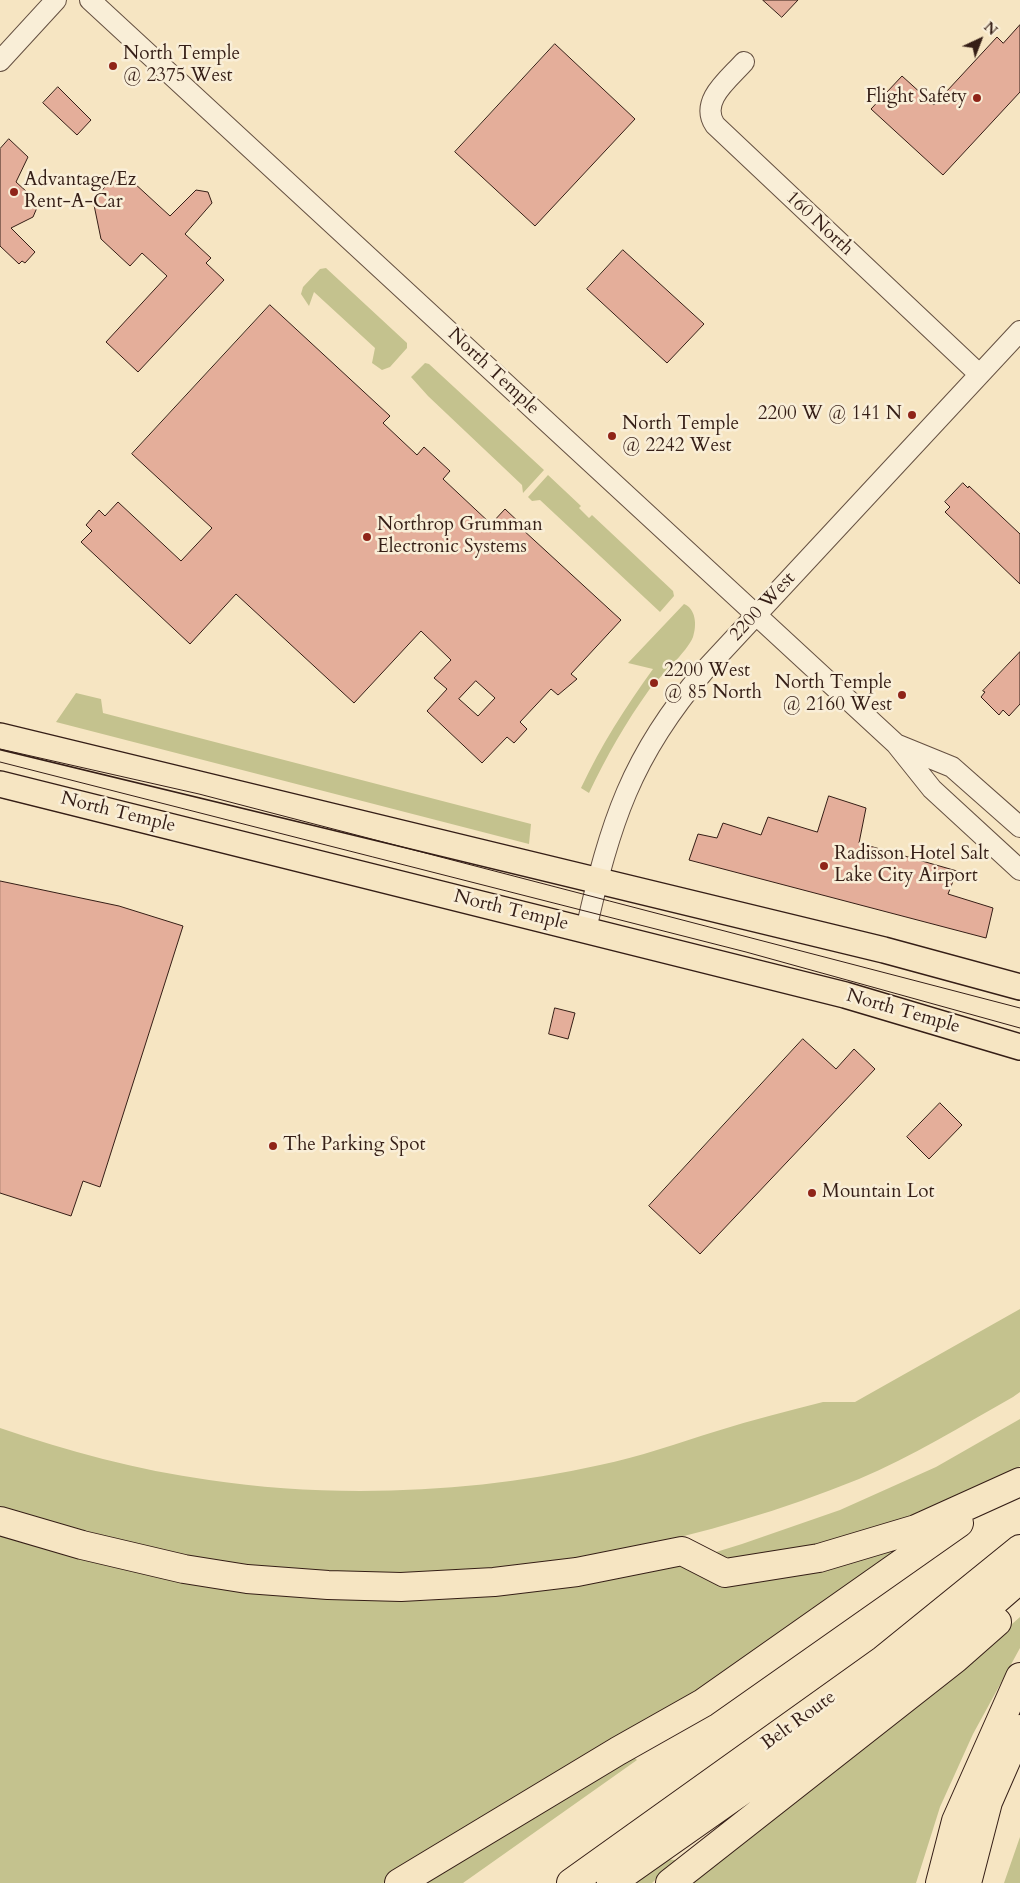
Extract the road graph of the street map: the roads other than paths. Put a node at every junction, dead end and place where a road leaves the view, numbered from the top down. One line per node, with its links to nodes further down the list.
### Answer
1 (56, 0): 3 (street)
2 (90, 0): 7 (street, North Temple)
3 (0, 61)
4 (744, 62): 6 (street, 160 North)
5 (1020, 331): 6 (street, 2200 West)
6 (980, 374): 7 (street, 2200 West)
7 (755, 615): 9 (street, North Temple); 13 (street, 2200 West)
8 (0, 736): 13 (main road)
9 (896, 744): 11 (street, North Temple); 12 (street, North Temple)
10 (0, 784): 14 (main road, North Temple)
11 (1020, 827)
12 (1020, 870)
13 (597, 882): 14 (street, 2200 West); 15 (main road)
14 (586, 930): 16 (main road, North Temple)
15 (1020, 987)
16 (1020, 1047)
17 (1015, 1484): 18 (highway); 24 (highway)
18 (0, 1521)
19 (1020, 1549): 25 (highway, Belt Route)
20 (1020, 1579): 26 (highway, Belt Route)
21 (1020, 1598): 27 (highway)
22 (1020, 1677): 28 (highway)
23 (1020, 1728): 29 (highway)
24 (399, 1883)
25 (571, 1883)
26 (611, 1883)
27 (670, 1883)
28 (940, 1883)
29 (967, 1883)

